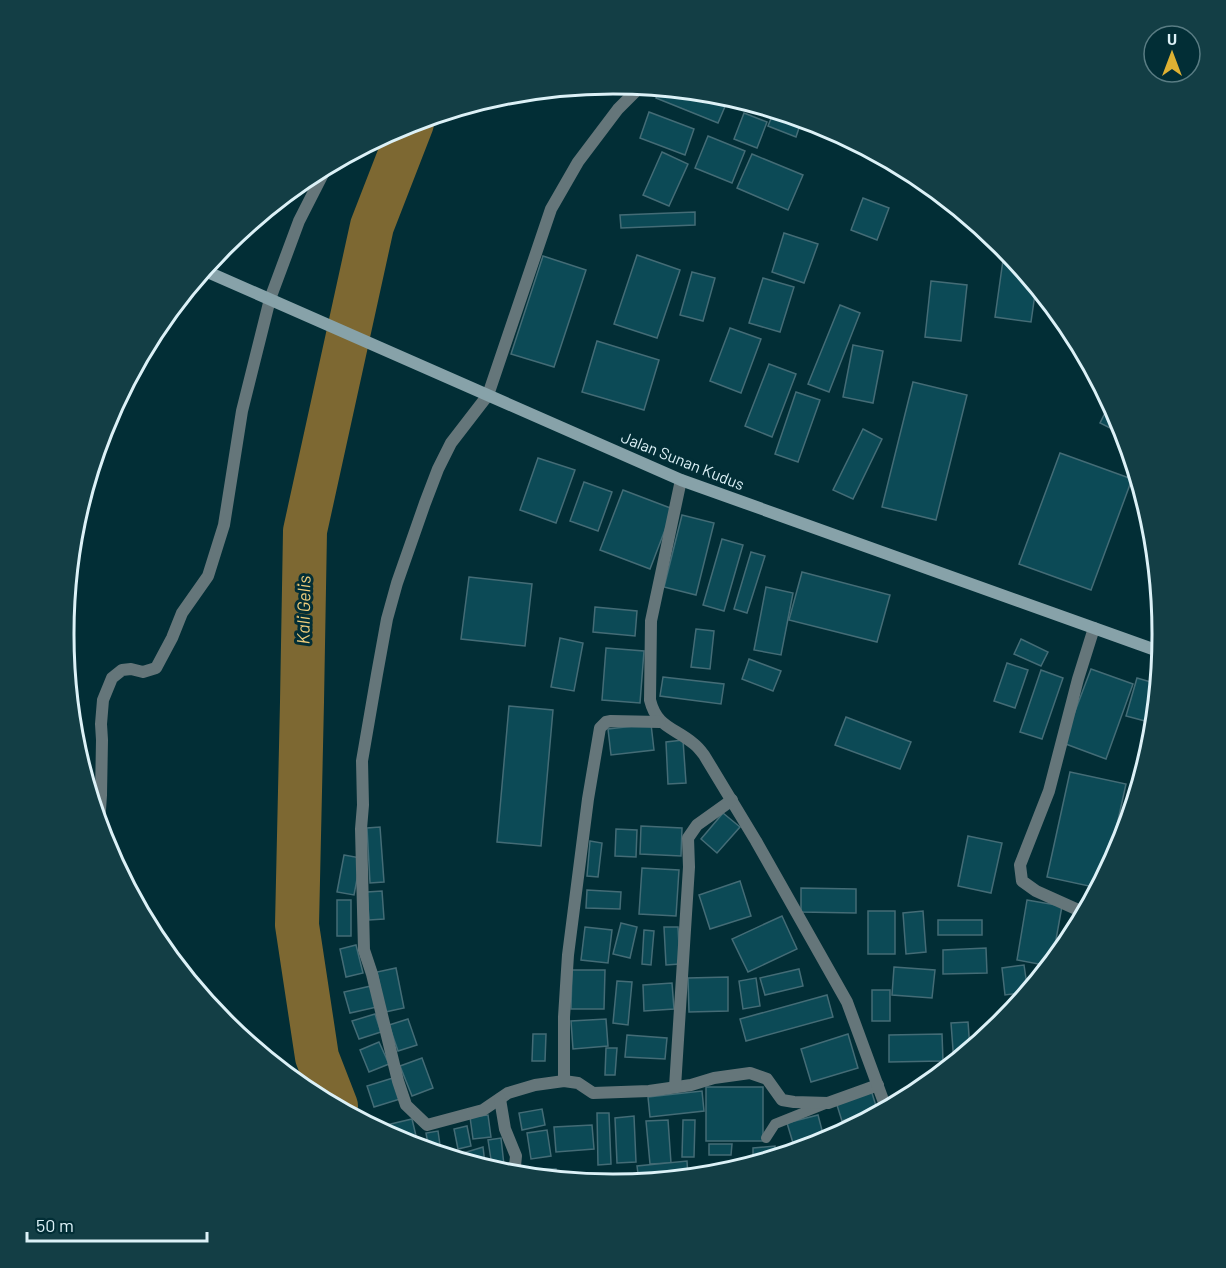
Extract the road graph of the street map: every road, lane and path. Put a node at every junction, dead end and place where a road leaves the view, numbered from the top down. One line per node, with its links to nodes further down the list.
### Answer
1 (632, 95): 5 (street)
2 (319, 181): 4 (street)
3 (211, 274): 4 (main road, Jalan Sunan Kudus)
4 (275, 301): 5 (main road, Jalan Sunan Kudus); 11 (street)
5 (483, 393): 6 (main road, Jalan Sunan Kudus); 16 (street)
6 (681, 480): 7 (main road, Jalan Sunan Kudus); 9 (street)
7 (1094, 628): 8 (main road, Jalan Sunan Kudus); 12 (street)
8 (1152, 649)
9 (660, 722): 10 (street); 13 (street)
10 (732, 800): 14 (street); 15 (street)
11 (101, 802)
12 (1077, 909)
13 (564, 1081): 15 (street); 16 (street)
14 (878, 1085): 17 (street); 18 (street)
15 (675, 1088): 18 (street)
16 (500, 1099): 20 (street)
17 (883, 1101)
18 (828, 1103): 19 (lane)
19 (766, 1138)
20 (515, 1164)

